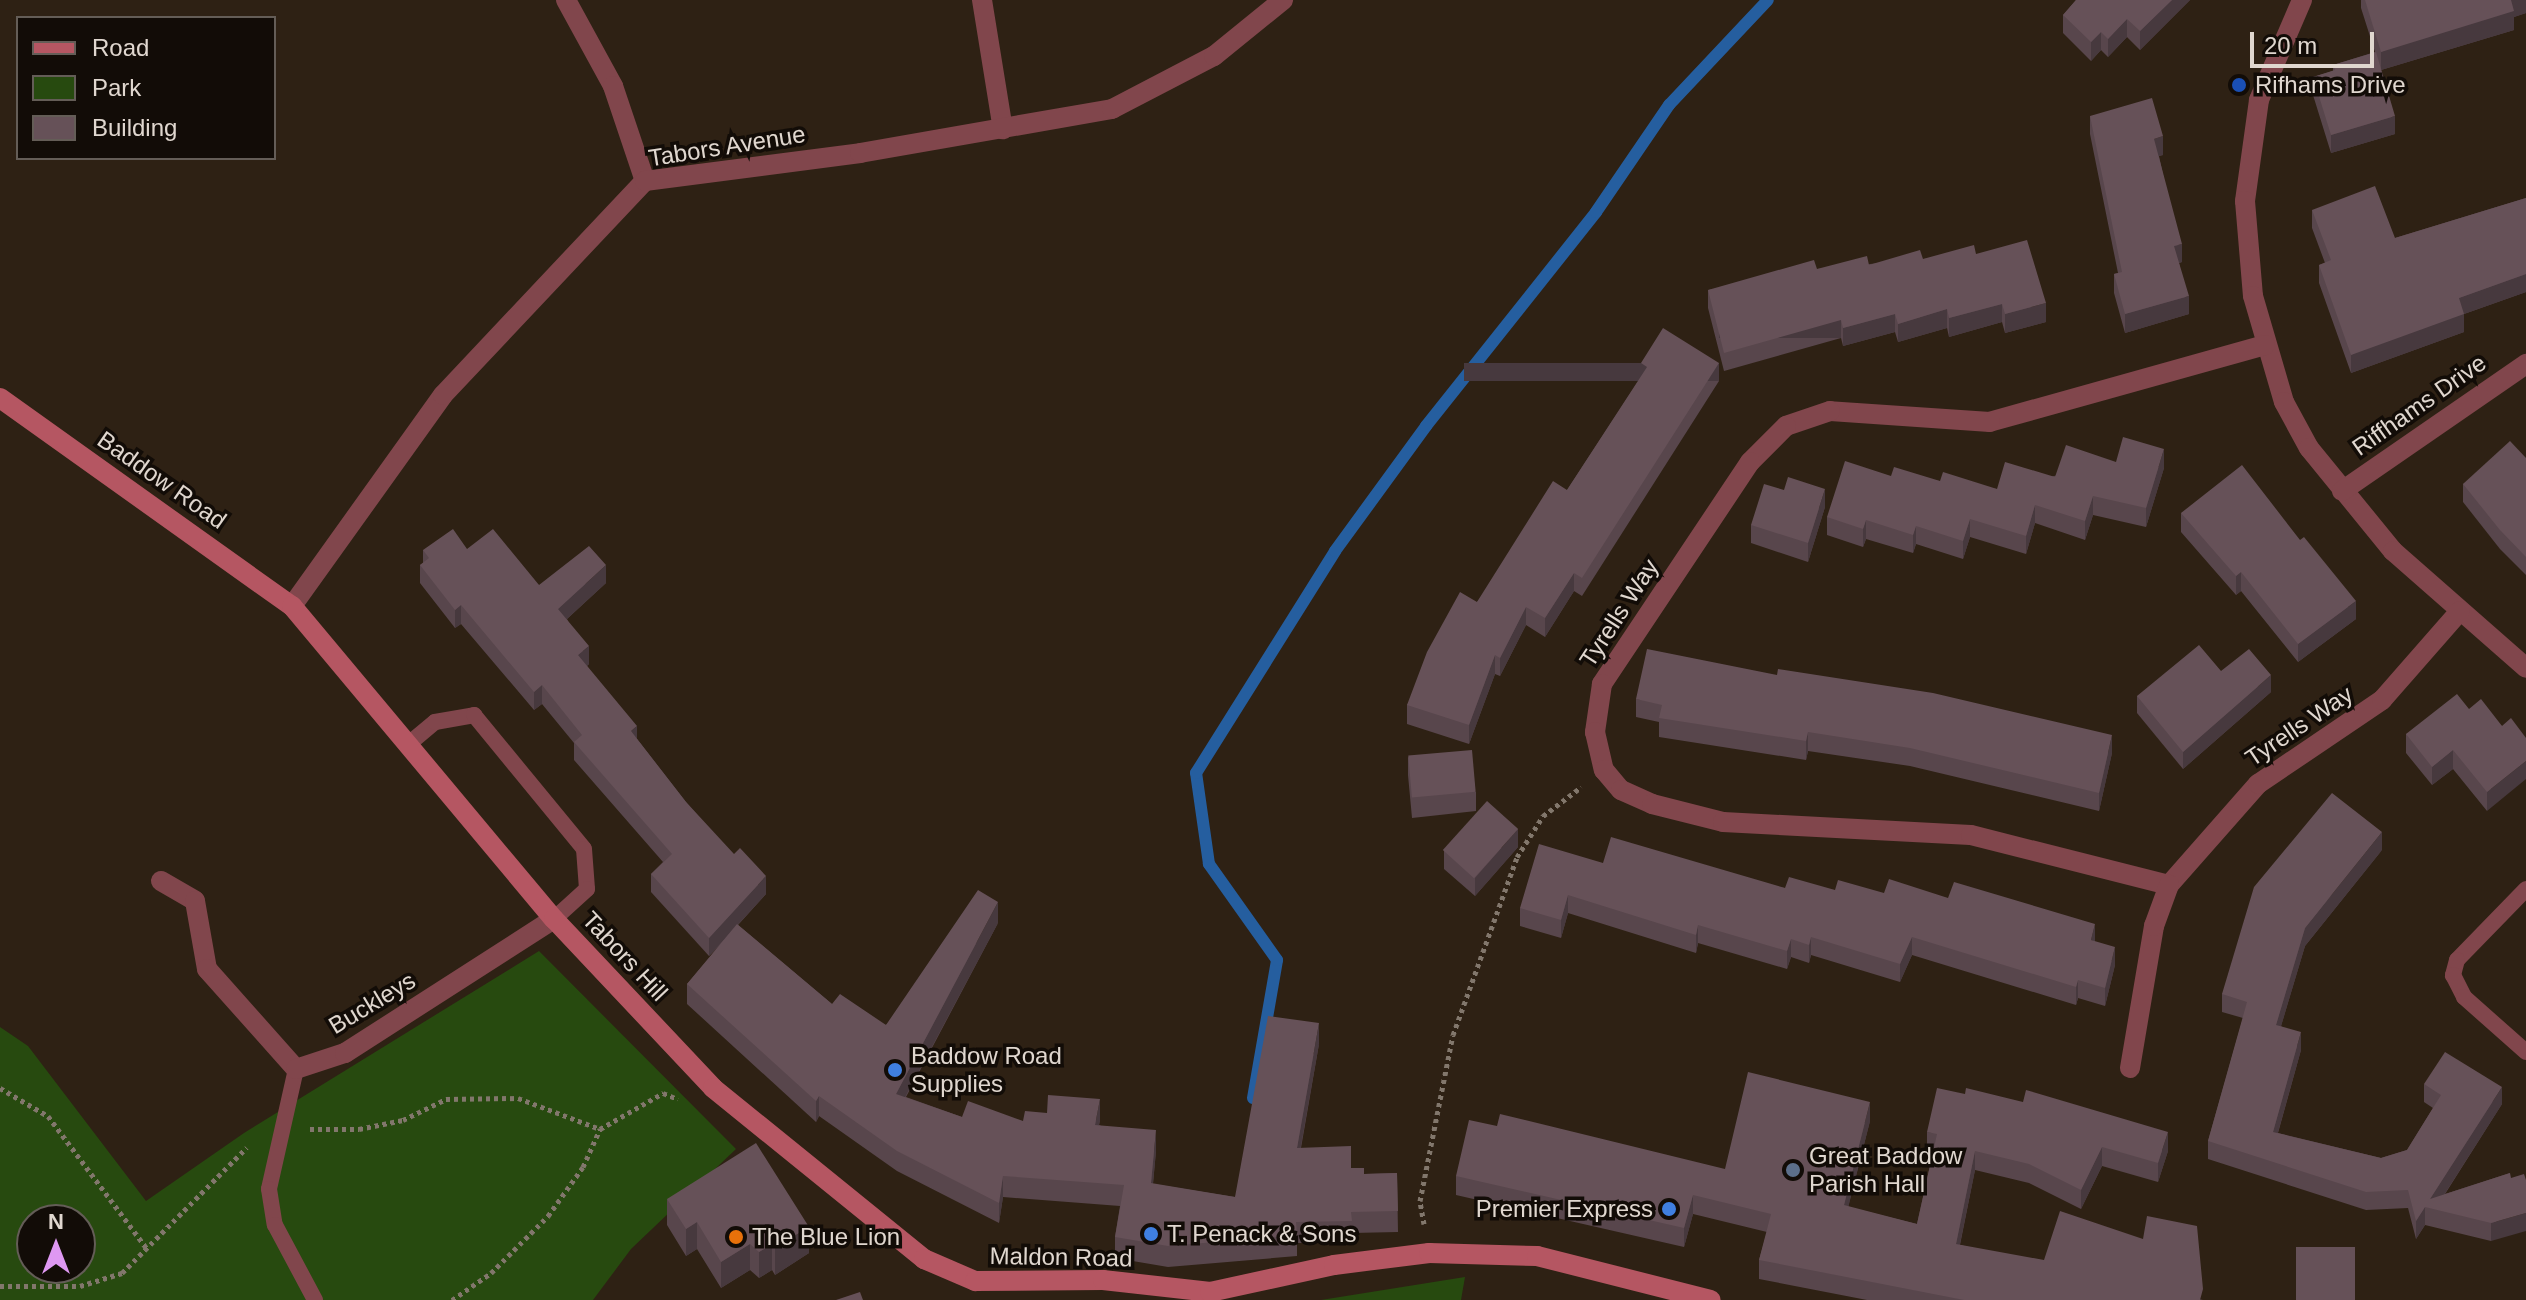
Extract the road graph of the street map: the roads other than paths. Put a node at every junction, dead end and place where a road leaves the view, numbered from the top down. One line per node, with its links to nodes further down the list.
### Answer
1 (566, 0): 6 (street)
2 (982, 0): 5 (street)
3 (1283, 0): 5 (street, Tabors Avenue)
4 (2302, 0): 7 (street)
5 (1003, 129): 6 (street, Tabors Avenue)
6 (645, 181): 11 (street, Tabors Avenue)
7 (2265, 345): 10 (street); 16 (street, Tyrells Way)
8 (2526, 364): 10 (street, Riffhams Drive)
9 (0, 398): 11 (street, Baddow Road)
10 (2342, 491): 12 (street)
11 (292, 606): 14 (street, Tabors Hill)
12 (2460, 611): 13 (street); 16 (street, Tyrells Way)
13 (2526, 668)
14 (411, 742): 18 (street, Tabors Hill); 18 (lane)
15 (161, 881): 21 (street)
16 (2169, 885): 20 (street, Tyrells Way)
17 (2526, 889): 19 (lane)
18 (554, 919): 21 (street, Buckleys); 22 (street, Tabors Hill)
19 (2526, 1052)
20 (2130, 1068)
21 (296, 1069): 23 (lane)
22 (978, 1290): 24 (street, Maldon Road)
23 (315, 1300)
24 (1711, 1300)

